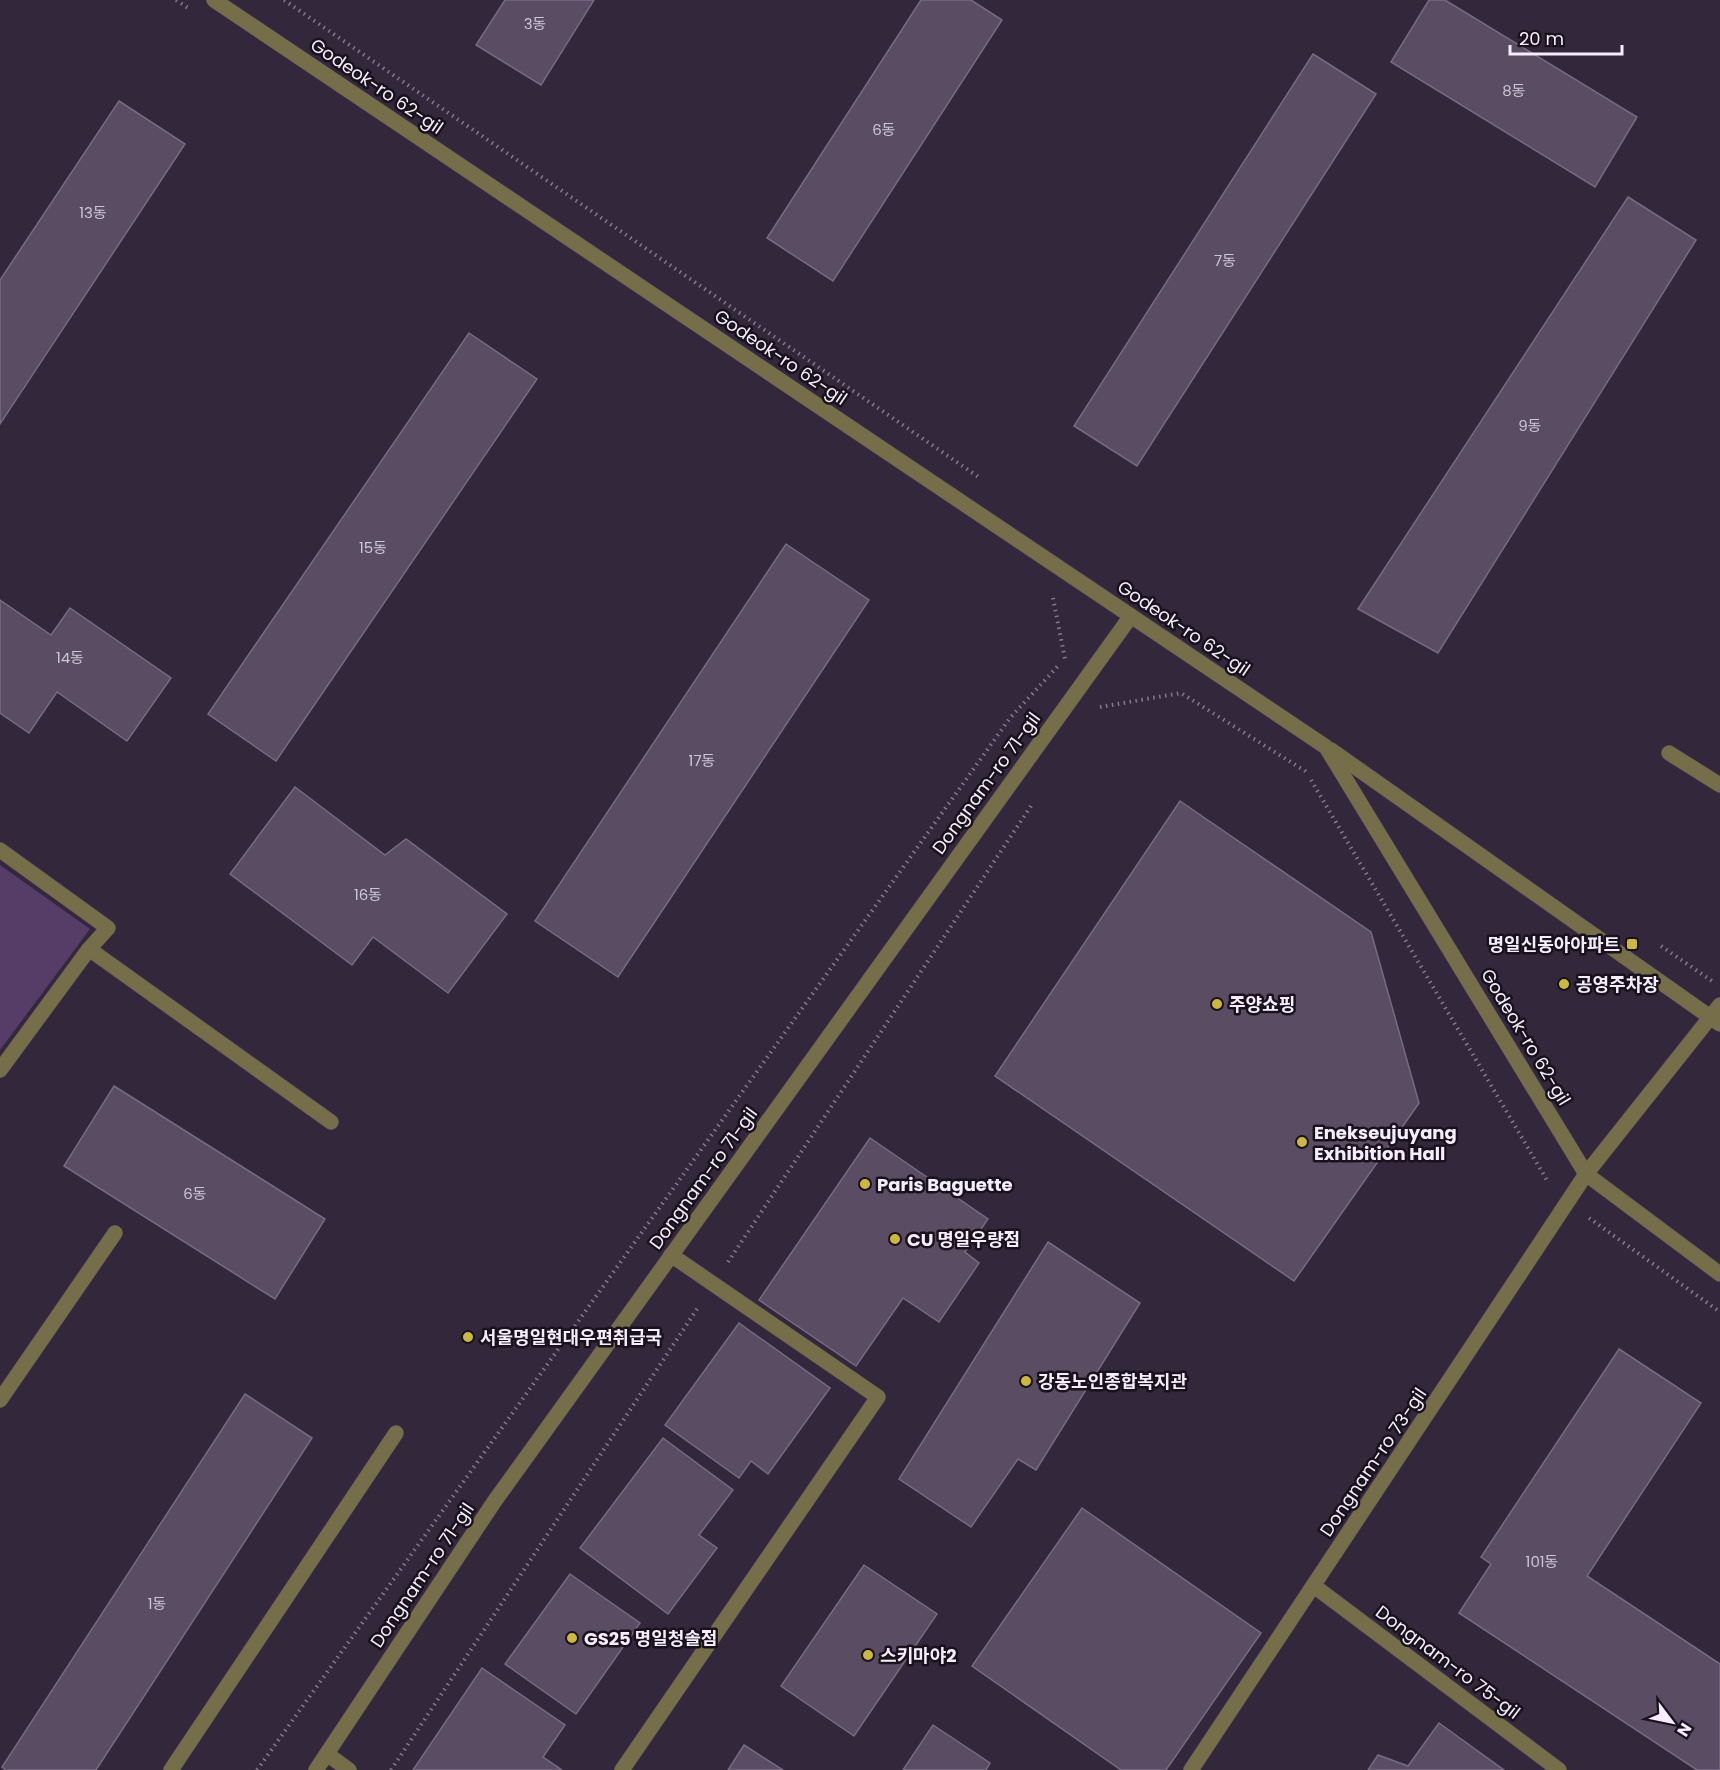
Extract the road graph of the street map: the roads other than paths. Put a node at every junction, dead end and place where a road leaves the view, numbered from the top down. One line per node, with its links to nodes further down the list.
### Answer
1 (214, 0): 2 (street, Godeok-ro 62-gil)
2 (1131, 616): 3 (street, Godeok-ro 62-gil); 14 (street, Dongnam-ro 71-gil)
3 (1326, 747): 9 (street, Godeok-ro 62-gil); 12 (street, Godeok-ro 62-gil)
4 (1669, 753): 5 (street)
5 (1720, 785)
6 (0, 850): 7 (street)
7 (89, 950): 10 (street); 11 (street)
8 (1720, 1005): 9 (street, Dongnam-ro 73-gil)
9 (1715, 1021): 12 (street, Dongnam-ro 73-gil)
10 (0, 1070)
11 (332, 1122)
12 (1586, 1174): 15 (street, Godeok-ro 62-gil); 18 (street, Dongnam-ro 73-gil)
13 (115, 1233): 16 (street)
14 (671, 1255): 19 (street, Dongnam-ro 71-gil); 23 (street)
15 (1720, 1274)
16 (0, 1400)
17 (396, 1433): 20 (street)
18 (1314, 1586): 24 (street, Dongnam-ro 73-gil); 25 (street, Dongnam-ro 75-gil)
19 (327, 1754): 21 (street, Dongnam-ro 71-gil); 22 (street)
20 (171, 1770)
21 (316, 1770)
22 (349, 1770)
23 (622, 1770)
24 (1191, 1770)
25 (1559, 1770)

